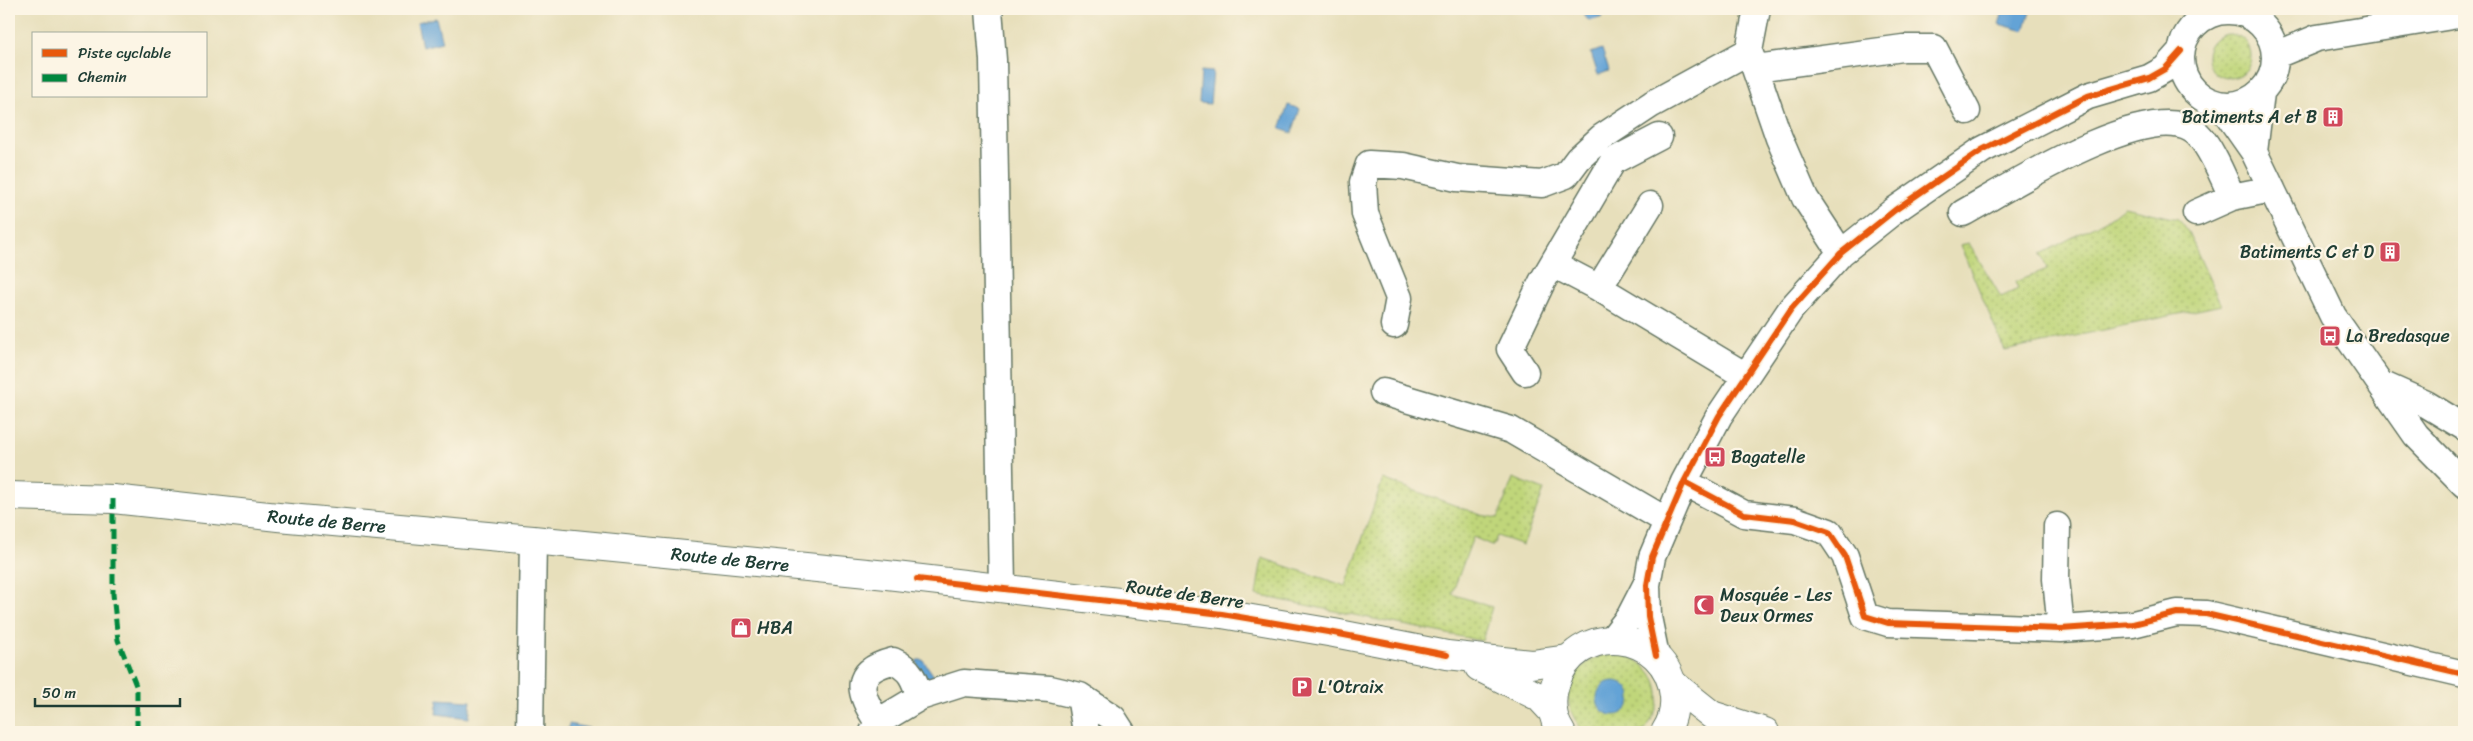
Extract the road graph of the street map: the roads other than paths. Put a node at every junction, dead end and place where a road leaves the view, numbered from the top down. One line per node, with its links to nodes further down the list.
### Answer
1 (988, 9): 41 (street)
2 (1757, 9): 10 (street)
3 (2227, 9): 5 (street); 6 (street)
4 (2464, 14): 7 (street)
5 (2194, 18): 8 (street)
6 (2261, 22): 7 (street); 9 (street)
7 (2317, 38): 9 (street)
8 (2180, 51): 11 (street); 12 (street)
9 (2276, 55): 13 (street)
10 (1752, 60): 15 (street); 25 (street); 28 (street)
11 (2149, 78): 12 (street); 16 (street)
12 (2195, 93): 14 (street)
13 (2261, 93): 14 (street); 19 (street)
14 (2222, 105): 19 (street)
15 (1967, 111)
16 (2057, 112): 18 (street); 25 (street)
17 (1659, 137): 26 (street)
18 (2076, 150): 21 (street); 23 (street)
19 (2254, 152): 20 (street)
20 (2272, 190): 21 (street); 31 (street)
21 (2232, 197): 24 (street)
22 (1650, 205): 27 (street)
23 (1963, 213)
24 (2196, 213)
25 (1841, 254): 30 (street)
26 (1553, 264): 27 (street); 29 (street)
27 (1599, 288): 30 (street)
28 (1394, 325)
29 (1525, 372)
30 (1744, 375): 34 (street)
31 (2381, 384): 33 (street); 35 (street)
32 (1383, 392): 37 (street)
33 (2464, 426)
34 (1684, 482): 37 (street); 42 (street)
35 (2464, 484)
36 (9, 496): 39 (main road, Route de Berre)
37 (1667, 521): 40 (street)
38 (2057, 526): 42 (street)
39 (533, 540): 41 (main road, Route de Berre); 53 (street)
40 (1647, 585): 43 (street); 45 (street)
41 (1002, 588): 44 (main road, Route de Berre)
42 (2061, 629): 47 (street)
43 (1612, 639): 45 (main road); 46 (main road)
44 (1447, 655): 46 (main road, Route de Berre); 51 (main road, Route de Berre)
45 (1656, 656): 48 (main road)
46 (1568, 659): 51 (main road)
47 (2464, 674)
48 (1673, 684): 56 (main road); 57 (main road)
49 (1080, 696): 50 (street); 54 (street); 55 (street)
50 (920, 697): 52 (street); 52 (street)
51 (1557, 722)
52 (876, 727)
53 (530, 732)
54 (1086, 732)
55 (1122, 732)
56 (1665, 732)
57 (1765, 732)

